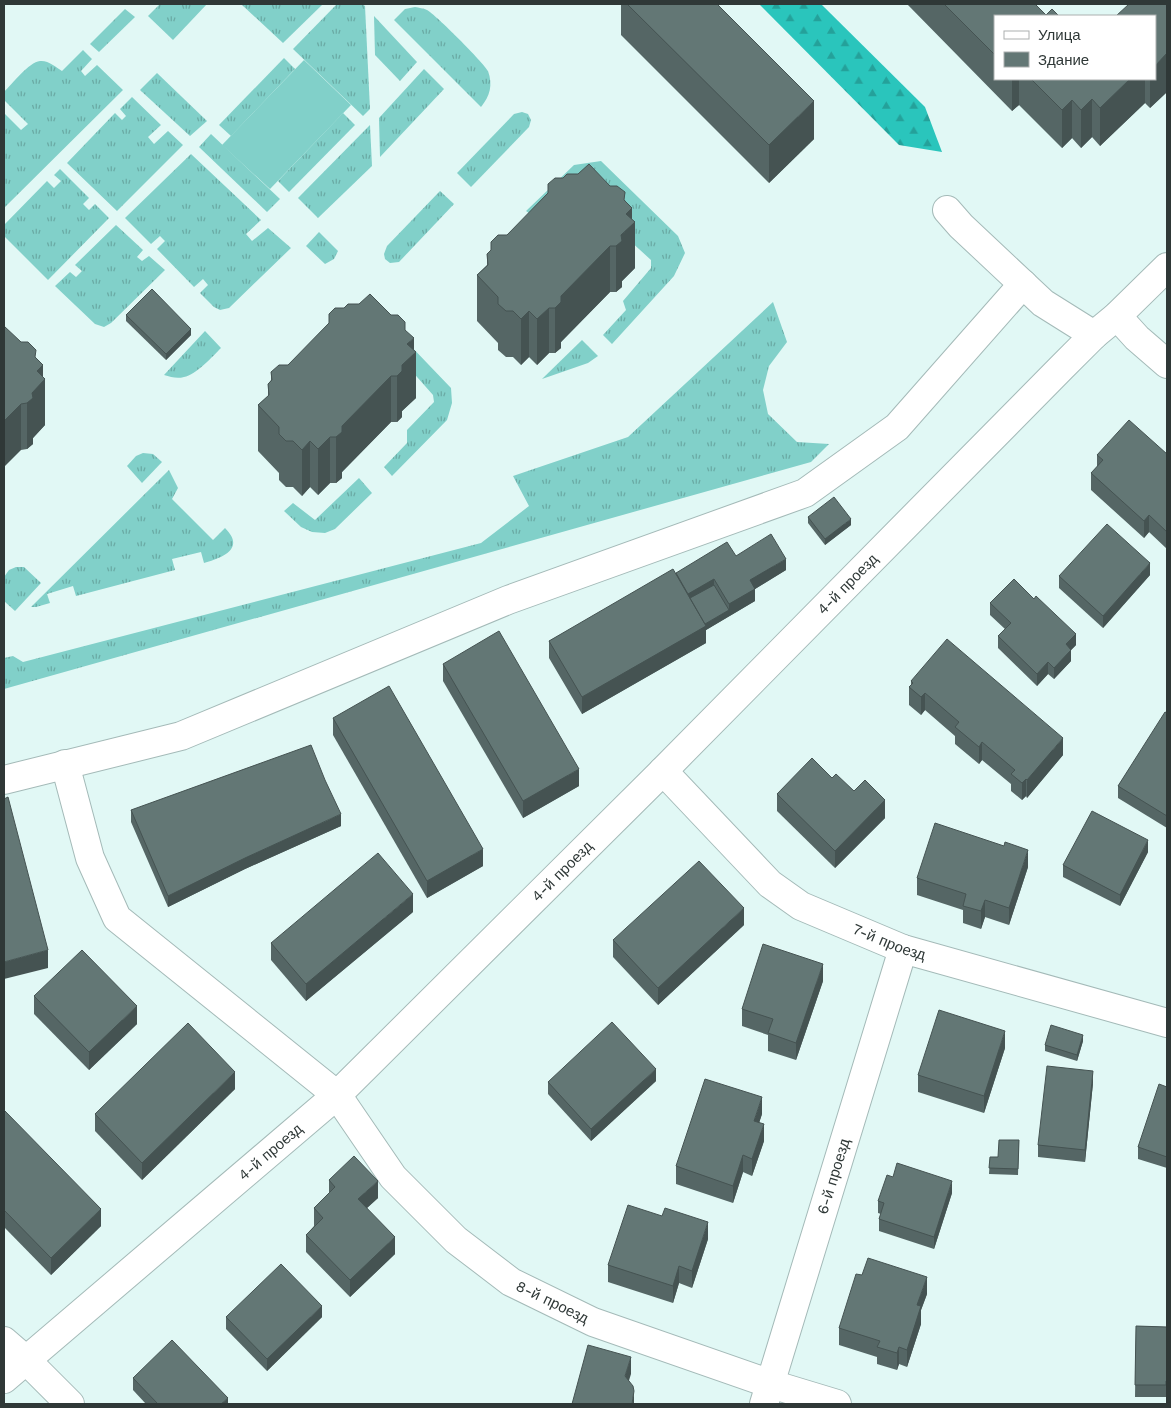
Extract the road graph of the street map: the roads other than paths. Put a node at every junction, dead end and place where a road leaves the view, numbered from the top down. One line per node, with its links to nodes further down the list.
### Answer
1 (946, 210): 3 (street)
2 (1167, 267): 4 (street, 4-й проезд)
3 (1023, 284): 5 (street); 7 (street)
4 (1117, 316): 5 (street, 4-й проезд); 6 (street)
5 (1094, 336): 8 (street, 4-й проезд)
6 (1167, 364)
7 (65, 764): 9 (street); 12 (street, 8-й проезд)
8 (663, 771): 10 (street, 7-й проезд); 12 (street, 4-й проезд)
9 (4, 780)
10 (903, 949): 11 (street, 7-й проезд); 16 (street, 6-й проезд)
11 (1167, 1024)
12 (337, 1095): 14 (street, 4-й проезд); 16 (street, 8-й проезд)
13 (4, 1341): 14 (street)
14 (26, 1360): 15 (street, 4-й проезд); 17 (street)
15 (4, 1379)
16 (768, 1394): 18 (street, 8-й проезд)
17 (70, 1404)
18 (837, 1404)

